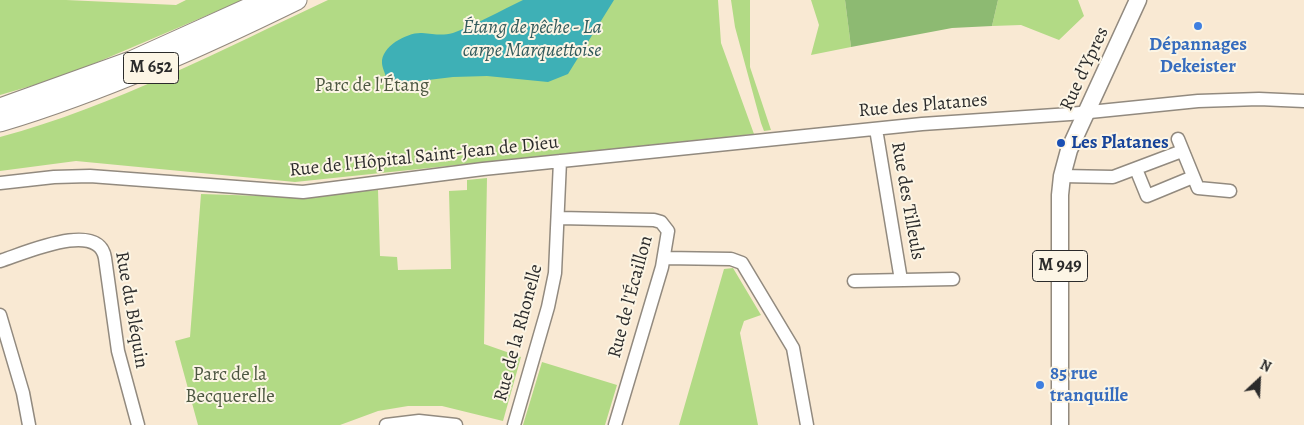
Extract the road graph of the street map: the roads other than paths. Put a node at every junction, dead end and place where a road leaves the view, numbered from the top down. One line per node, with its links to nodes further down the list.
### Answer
1 (266, 0): 5 (highway, M 652)
2 (298, 0): 7 (highway, M 652)
3 (1138, 0): 6 (main road, Rue d'Ypres / M 949)
4 (1304, 101): 6 (street, Rue des Platanes)
5 (0, 108)
6 (1086, 112): 8 (street, Rue des Platanes); 12 (main road, Rue d'Ypres / M 949)
7 (0, 122)
8 (876, 128): 9 (street, Rue des Platanes); 20 (street, Rue des Tilleuls)
9 (763, 140): 10 (street, Rue de l'Hôpital Saint-Jean de Dieu)
10 (560, 161): 14 (street, Rue de l'Hôpital Saint-Jean de Dieu); 16 (street, Rue de la Rhonelle)
11 (1136, 169): 12 (street); 13 (street); 13 (street)
12 (1062, 176): 30 (main road, Rue d'Ypres / M 949)
13 (1193, 177): 15 (street)
14 (0, 183)
15 (1230, 191)
16 (559, 218): 17 (street, Rue de l'Écaillon); 27 (street, Rue de la Rhonelle)
17 (664, 258): 28 (street, Rue de l'Écaillon); 29 (street)
18 (0, 261): 24 (street, Rue du Bléquin)
19 (953, 279): 20 (street, Rue des Tilleuls)
20 (901, 280): 21 (street, Rue des Tilleuls)
21 (854, 281)
22 (0, 316): 23 (street)
23 (29, 425)
24 (138, 425)
25 (386, 425): 26 (street)
26 (456, 425)
27 (514, 425)
28 (616, 425)
29 (807, 425)
30 (1060, 425)

